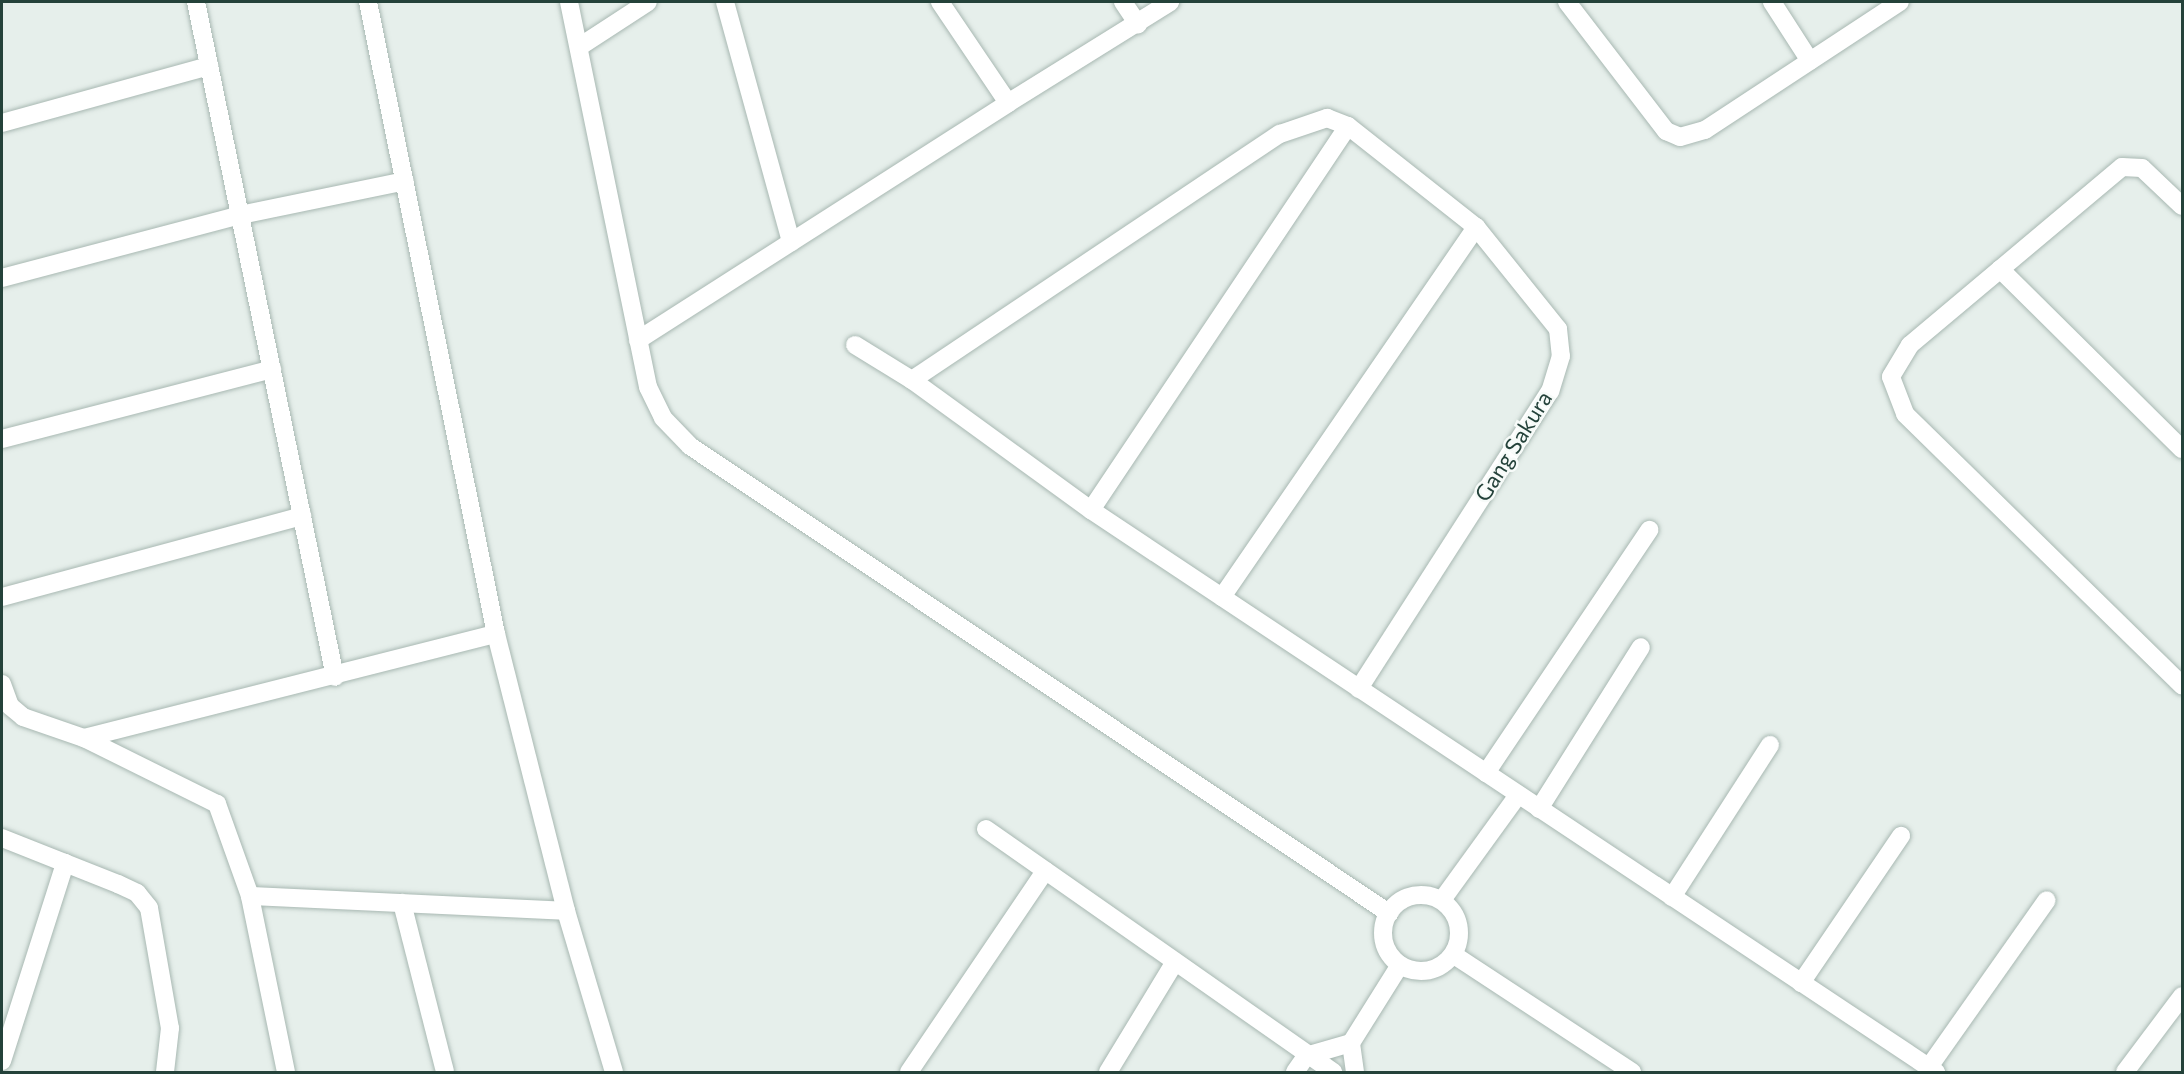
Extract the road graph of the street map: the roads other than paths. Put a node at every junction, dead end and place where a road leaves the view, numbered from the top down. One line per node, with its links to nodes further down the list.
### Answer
1 (196, 2): 15 (street)
2 (368, 2): 19 (street)
3 (569, 2): 13 (street)
4 (648, 2): 13 (street)
5 (725, 2): 23 (street)
6 (940, 2): 16 (street)
7 (1124, 2): 12 (street)
8 (1170, 2): 12 (street)
9 (1568, 2): 14 (street)
10 (1772, 2): 14 (street)
11 (1900, 2): 14 (street)
12 (1138, 24): 16 (street)
13 (579, 47): 26 (street)
14 (1810, 61)
15 (209, 66): 17 (street); 21 (street)
16 (1008, 103): 23 (street)
17 (2, 123)
18 (1348, 126): 22 (street, Gang Sakura); 29 (street, Gang Sakura); 32 (street)
19 (405, 181): 21 (street); 37 (street)
20 (2182, 206): 24 (street)
21 (240, 215): 25 (street); 28 (street)
22 (1476, 227): 36 (street); 42 (street, Gang Sakura)
23 (791, 242): 26 (street)
24 (2000, 268): 31 (street); 41 (street)
25 (2, 278)
26 (638, 340): 59 (street)
27 (855, 345): 29 (street)
28 (272, 369): 30 (street); 33 (street)
29 (912, 380): 32 (street)
30 (2, 439)
31 (2182, 449)
32 (1091, 510): 36 (street)
33 (302, 516): 35 (street); 39 (street)
34 (1649, 530): 45 (street)
35 (2, 597)
36 (1222, 597): 42 (street)
37 (496, 633): 39 (street); 58 (street)
38 (1641, 647): 47 (street)
39 (335, 677): 43 (street)
40 (2, 684): 43 (street)
41 (2182, 685)
42 (1359, 689): 45 (street)
43 (84, 738): 53 (street)
44 (1770, 745): 54 (street)
45 (1486, 773): 46 (street)
46 (1518, 795): 47 (street); 55 (street)
47 (1539, 808): 54 (street)
48 (986, 829): 52 (street)
49 (1902, 836): 63 (street)
50 (2, 838): 51 (street)
51 (65, 863): 67 (street); 69 (street)
52 (1045, 871): 61 (street); 73 (street)
53 (250, 897): 57 (street); 70 (street)
54 (1672, 897): 63 (street)
55 (1442, 900): 59 (street); 60 (street)
56 (2047, 900): 68 (street)
57 (402, 903): 58 (street); 71 (street)
58 (566, 911): 72 (street)
59 (1389, 913): 62 (street)
60 (1454, 955): 62 (street); 78 (street)
61 (1174, 962): 66 (street); 74 (street)
62 (1400, 965): 65 (street)
63 (1801, 983): 68 (street)
64 (2182, 996): 79 (street)
65 (1351, 1043): 66 (street); 77 (street)
66 (1306, 1056): 75 (street); 76 (street)
67 (2, 1061)
68 (1932, 1070)
69 (165, 1072)
70 (286, 1072)
71 (445, 1072)
72 (614, 1072)
73 (909, 1072)
74 (1108, 1072)
75 (1295, 1072)
76 (1333, 1072)
77 (1355, 1072)
78 (1632, 1072)
79 (2125, 1072)

